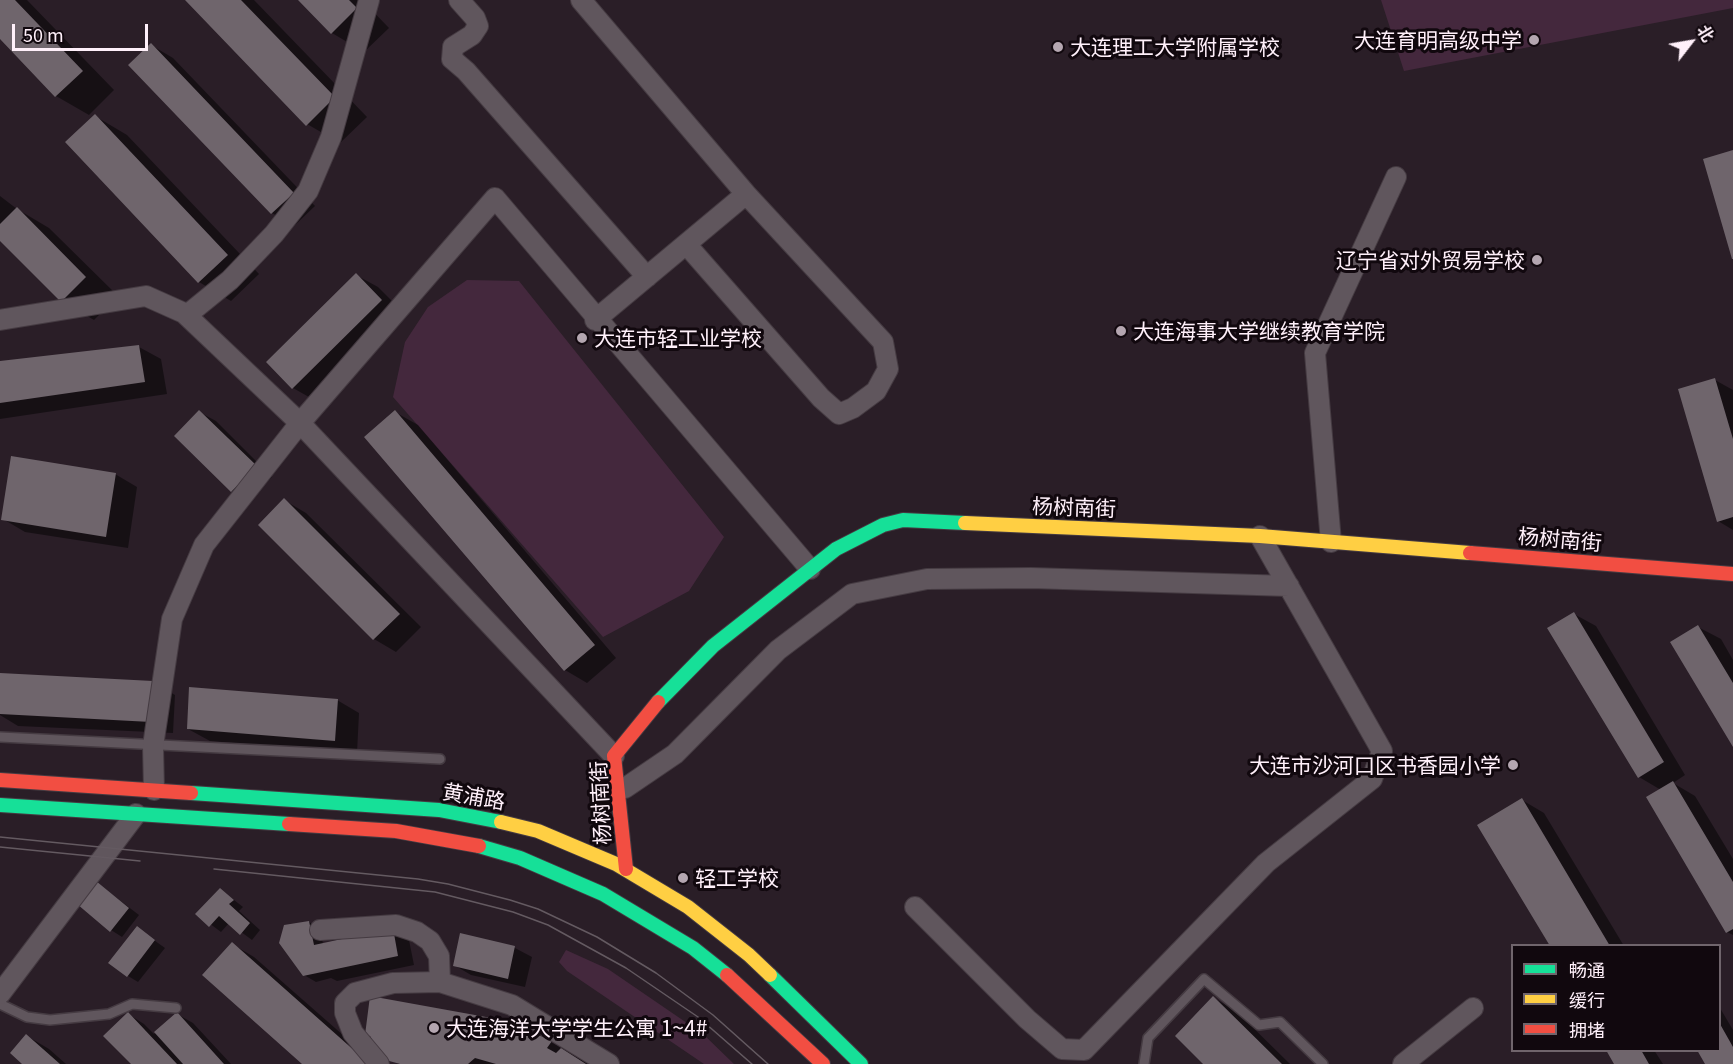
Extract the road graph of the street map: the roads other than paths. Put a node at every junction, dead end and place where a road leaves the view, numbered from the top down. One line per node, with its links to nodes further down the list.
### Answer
1 (369, 0): 8 (street)
2 (459, 0): 7 (street)
3 (581, 0): 5 (street)
4 (1396, 177): 13 (street)
5 (746, 194): 6 (street); 6 (street)
6 (686, 244): 7 (street)
7 (647, 277): 10 (street)
8 (187, 315): 9 (street); 11 (street)
9 (0, 320)
10 (595, 320): 11 (street); 14 (street)
11 (300, 423): 18 (street); 19 (street)
12 (1260, 536): 13 (main road, 杨树南街); 14 (main road, 杨树南街); 16 (street)
13 (1331, 542): 15 (main road, 杨树南街)
14 (810, 569): 19 (main road, 杨树南街)
15 (1733, 574)
16 (1289, 586): 22 (street); 27 (street)
17 (0, 737): 18 (lane)
18 (153, 746): 20 (lane); 23 (street)
19 (614, 756): 26 (main road, 杨树南街)
20 (440, 759)
21 (0, 780): 23 (main road, 黄浦路)
22 (626, 788)
23 (154, 790): 26 (main road, 黄浦路)
24 (0, 805): 25 (main road)
25 (136, 814): 30 (street); 36 (main road)
26 (626, 869): 37 (main road, 黄浦路)
27 (915, 907)
28 (320, 930): 29 (street)
29 (440, 982): 34 (street); 35 (street)
30 (0, 994)
31 (0, 1004): 32 (lane)
32 (176, 1008)
33 (1473, 1008): 40 (street)
34 (379, 1064)
35 (609, 1064)
36 (823, 1064)
37 (861, 1064)
38 (1144, 1064): 39 (lane)
39 (1323, 1064)
40 (1403, 1064)

